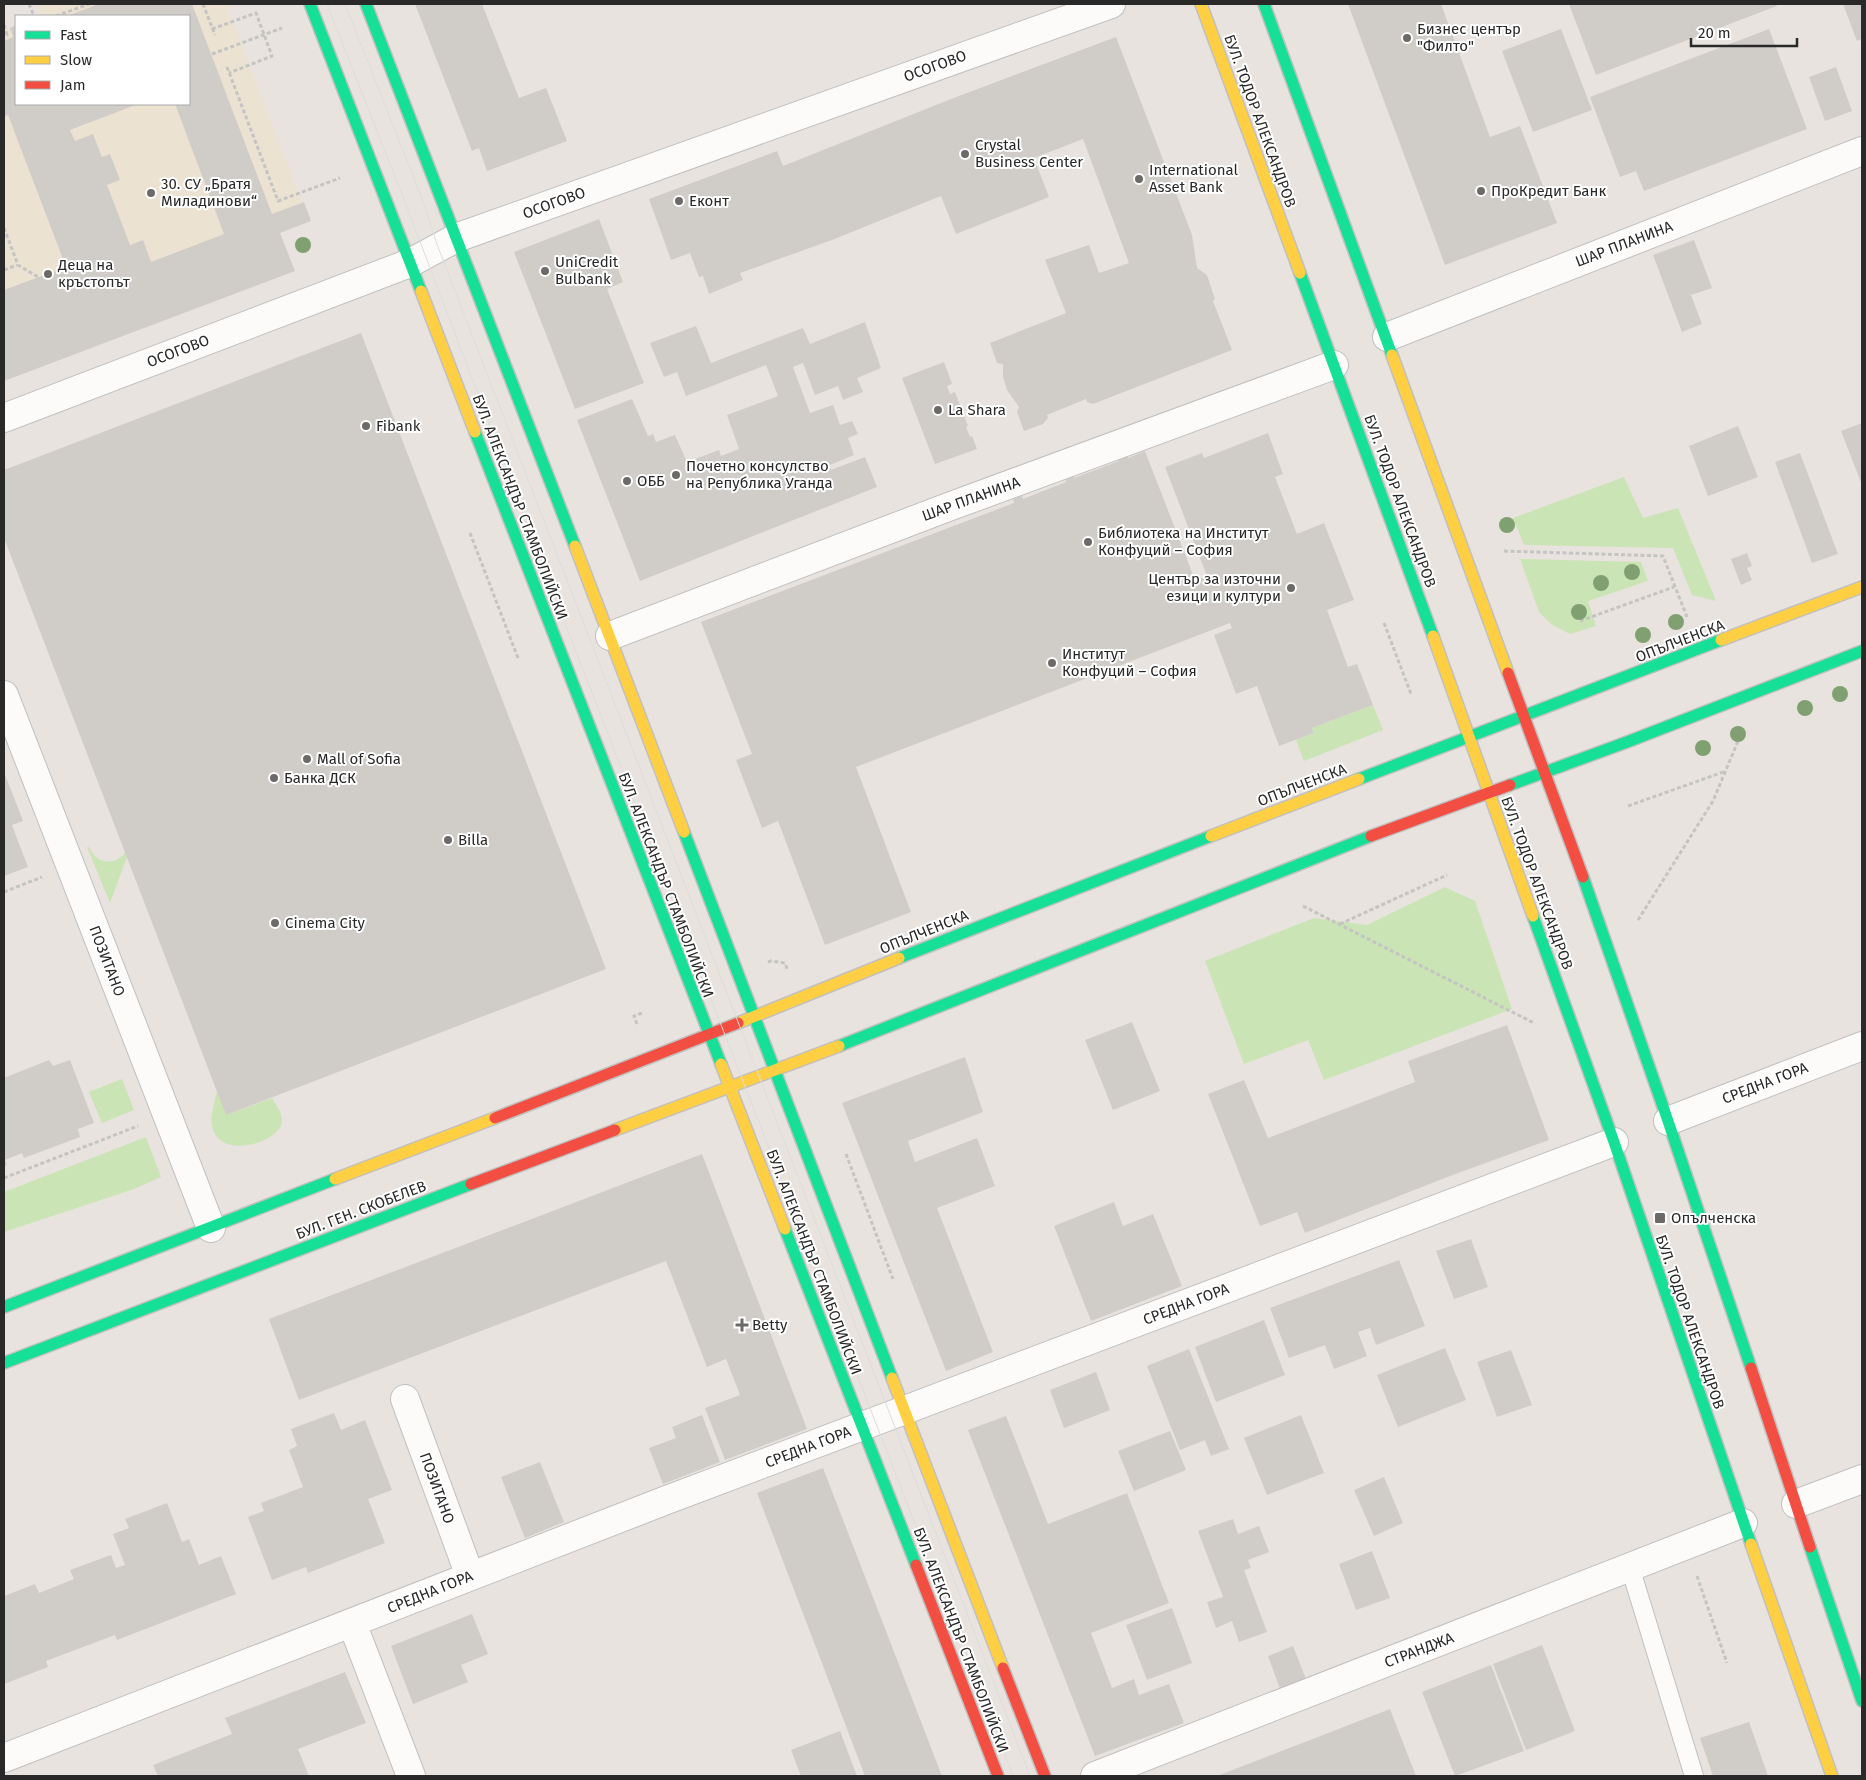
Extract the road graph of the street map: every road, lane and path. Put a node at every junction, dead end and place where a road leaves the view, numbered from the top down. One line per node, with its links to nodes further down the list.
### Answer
1 (89, 4): 8 (path)
2 (203, 4): 11 (path)
3 (310, 4): 22 (main road, БУЛ. АЛЕКСАНДЪР СТАМБОЛИЙСКИ)
4 (366, 4): 21 (main road, БУЛ. АЛЕКСАНДЪР СТАМБОЛИЙСКИ)
5 (1111, 4): 21 (street, ОСОГОВО)
6 (1201, 4): 27 (main road, БУЛ. ТОДОР АЛЕКСАНДРОВ)
7 (1264, 4): 26 (main road)
8 (59, 15)
9 (4, 25): 14 (path)
10 (282, 28): 13 (path)
11 (212, 29): 12 (path); 13 (path)
12 (214, 35)
13 (264, 35): 15 (path); 17 (path)
14 (4, 36)
15 (212, 54)
16 (226, 67): 17 (path)
17 (229, 73): 19 (path)
18 (1862, 152): 26 (street, ШАР ПЛАНИНА)
19 (340, 178)
20 (4, 228): 23 (path)
21 (456, 238): 22 (street, ОСОГОВО); 36 (main road, БУЛ. АЛЕКСАНДЪР СТАМБОЛИЙСКИ)
22 (410, 262): 28 (street, ОСОГОВО); 60 (main road, БУЛ. АЛЕКСАНДЪР СТАМБОЛИЙСКИ)
23 (18, 265): 24 (path); 25 (path)
24 (4, 270)
25 (38, 278)
26 (1386, 337): 41 (main road)
27 (1334, 364): 36 (street, ШАР ПЛАНИНА); 42 (main road, БУЛ. ТОДОР АЛЕКСАНДРОВ)
28 (4, 418)
29 (470, 533): 38 (path)
30 (1504, 551): 31 (path)
31 (1674, 587): 33 (path); 34 (path)
32 (1862, 587): 41 (main road, ОПЪЛЧЕНСКА)
33 (1687, 617)
34 (1580, 621)
35 (1384, 623): 39 (path)
36 (610, 636): 57 (main road, БУЛ. АЛЕКСАНДЪР СТАМБОЛИЙСКИ)
37 (1862, 651): 45 (main road)
38 (518, 658)
39 (1411, 694)
40 (4, 695): 69 (street, ПОЗИТАНО)
41 (1523, 715): 42 (main road, ОПЪЛЧЕНСКА); 45 (main road)
42 (1469, 737): 46 (main road, БУЛ. ТОДОР АЛЕКСАНДРОВ); 57 (main road, ОПЪЛЧЕНСКА)
43 (1738, 741): 44 (path)
44 (1726, 771): 47 (path); 52 (path)
45 (1544, 772): 46 (main road); 64 (main road)
46 (1488, 792): 62 (main road); 66 (main road, БУЛ. ТОДОР АЛЕКСАНДРОВ)
47 (1628, 806)
48 (1447, 875): 53 (path)
49 (38, 879): 50 (path)
50 (4, 892)
51 (1303, 906): 53 (path)
52 (1638, 920)
53 (1340, 924): 58 (path)
54 (771, 960): 55 (path)
55 (788, 969)
56 (642, 1013): 59 (path)
57 (754, 1016): 60 (main road, ОПЪЛЧЕНСКА); 62 (main road, БУЛ. АЛЕКСАНДЪР СТАМБОЛИЙСКИ)
58 (1534, 1023)
59 (637, 1024)
60 (709, 1035): 63 (main road, БУЛ. АЛЕКСАНДЪР СТАМБОЛИЙСКИ); 69 (main road)
61 (1862, 1046): 64 (street, СРЕДНА ГОРА)
62 (774, 1071): 63 (main road, БУЛ. ГЕН. СКОБЕЛЕВ); 74 (main road, БУЛ. АЛЕКСАНДЪР СТАМБОЛИЙСКИ)
63 (730, 1088): 72 (main road, БУЛ. ГЕН. СКОБЕЛЕВ); 75 (main road, БУЛ. АЛЕКСАНДЪР СТАМБОЛИЙСКИ)
64 (1668, 1120): 77 (main road)
65 (130, 1129): 68 (path)
66 (1614, 1142): 74 (street, СРЕДНА ГОРА); 78 (main road, БУЛ. ТОДОР АЛЕКСАНДРОВ)
67 (846, 1154): 70 (path)
68 (4, 1178)
69 (211, 1228): 71 (main road)
70 (893, 1279)
71 (4, 1307)
72 (4, 1363)
73 (405, 1399): 81 (street, ПОЗИТАНО)
74 (904, 1411): 75 (street, СРЕДНА ГОРА); 88 (main road, БУЛ. АЛЕКСАНДЪР СТАМБОЛИЙСКИ)
75 (862, 1427): 81 (street, СРЕДНА ГОРА); 87 (main road, БУЛ. АЛЕКСАНДЪР СТАМБОЛИЙСКИ)
76 (1862, 1479): 77 (street)
77 (1796, 1504): 84 (main road)
78 (1743, 1523): 79 (street, СТРАНДЖА); 91 (main road, БУЛ. ТОДОР АЛЕКСАНДРОВ)
79 (1630, 1567): 89 (street, СТРАНДЖА); 90 (lane)
80 (1694, 1571): 83 (path)
81 (470, 1576): 82 (street, СРЕДНА ГОРА)
82 (352, 1623): 85 (street, СРЕДНА ГОРА); 86 (street)
83 (1727, 1663)
84 (1862, 1701)
85 (4, 1758)
86 (411, 1776)
87 (998, 1776)
88 (1045, 1776)
89 (1096, 1776)
90 (1694, 1776)
91 (1832, 1776)

